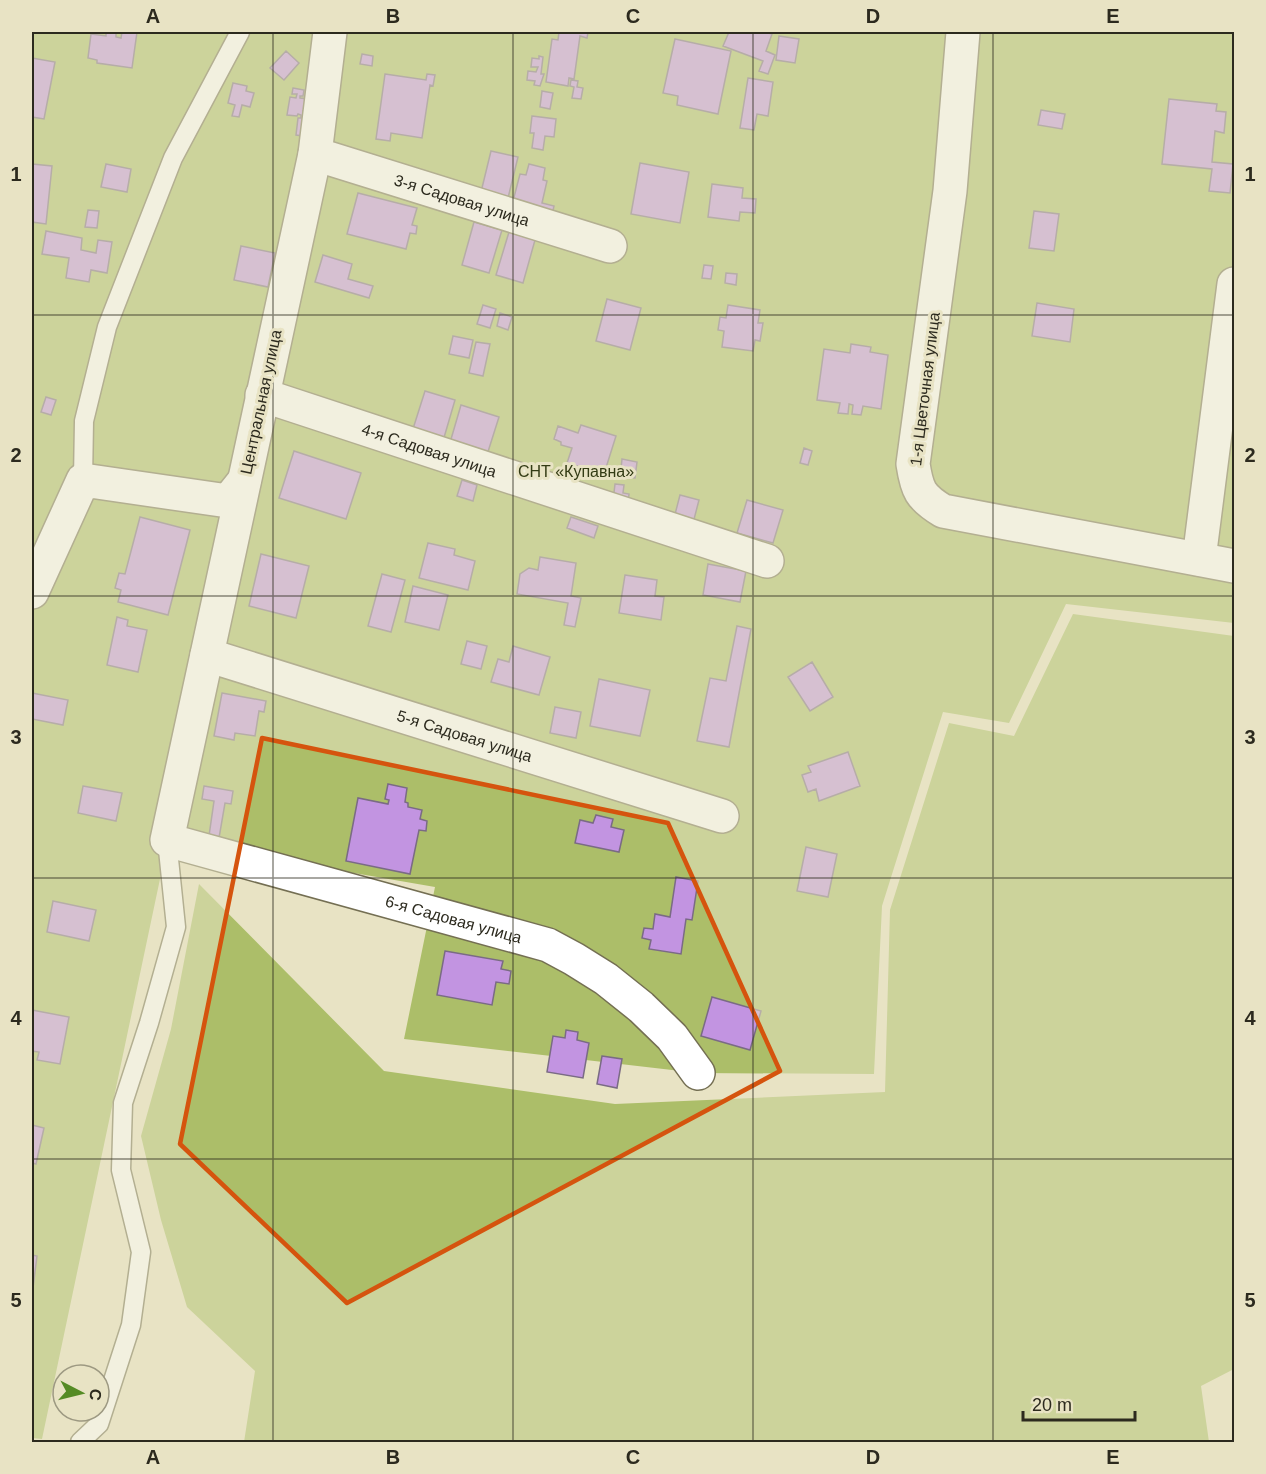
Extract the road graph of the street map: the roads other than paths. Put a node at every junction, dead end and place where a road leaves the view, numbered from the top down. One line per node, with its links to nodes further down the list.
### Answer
1 (240, 32): 8 (lane)
2 (330, 32): 4 (street, Центральная улица)
3 (963, 32): 10 (street, 1-я Цветочная улица)
4 (315, 154): 5 (street, 3-я Садовая улица); 7 (street, Центральная улица)
5 (610, 246)
6 (1234, 284): 10 (street)
7 (262, 395): 9 (street, Центральная улица); 11 (street, 4-я Садовая улица)
8 (82, 480): 9 (street, Центральная улица); 13 (street)
9 (244, 481): 14 (street)
10 (1199, 560): 12 (street, 1-я Цветочная улица)
11 (767, 561)
12 (1234, 566)
13 (32, 592)
14 (207, 655): 15 (street, 5-я Садовая улица); 16 (street)
15 (722, 816)
16 (167, 840): 17 (street, 6-я Садовая улица); 18 (lane)
17 (698, 1073)
18 (80, 1443)

